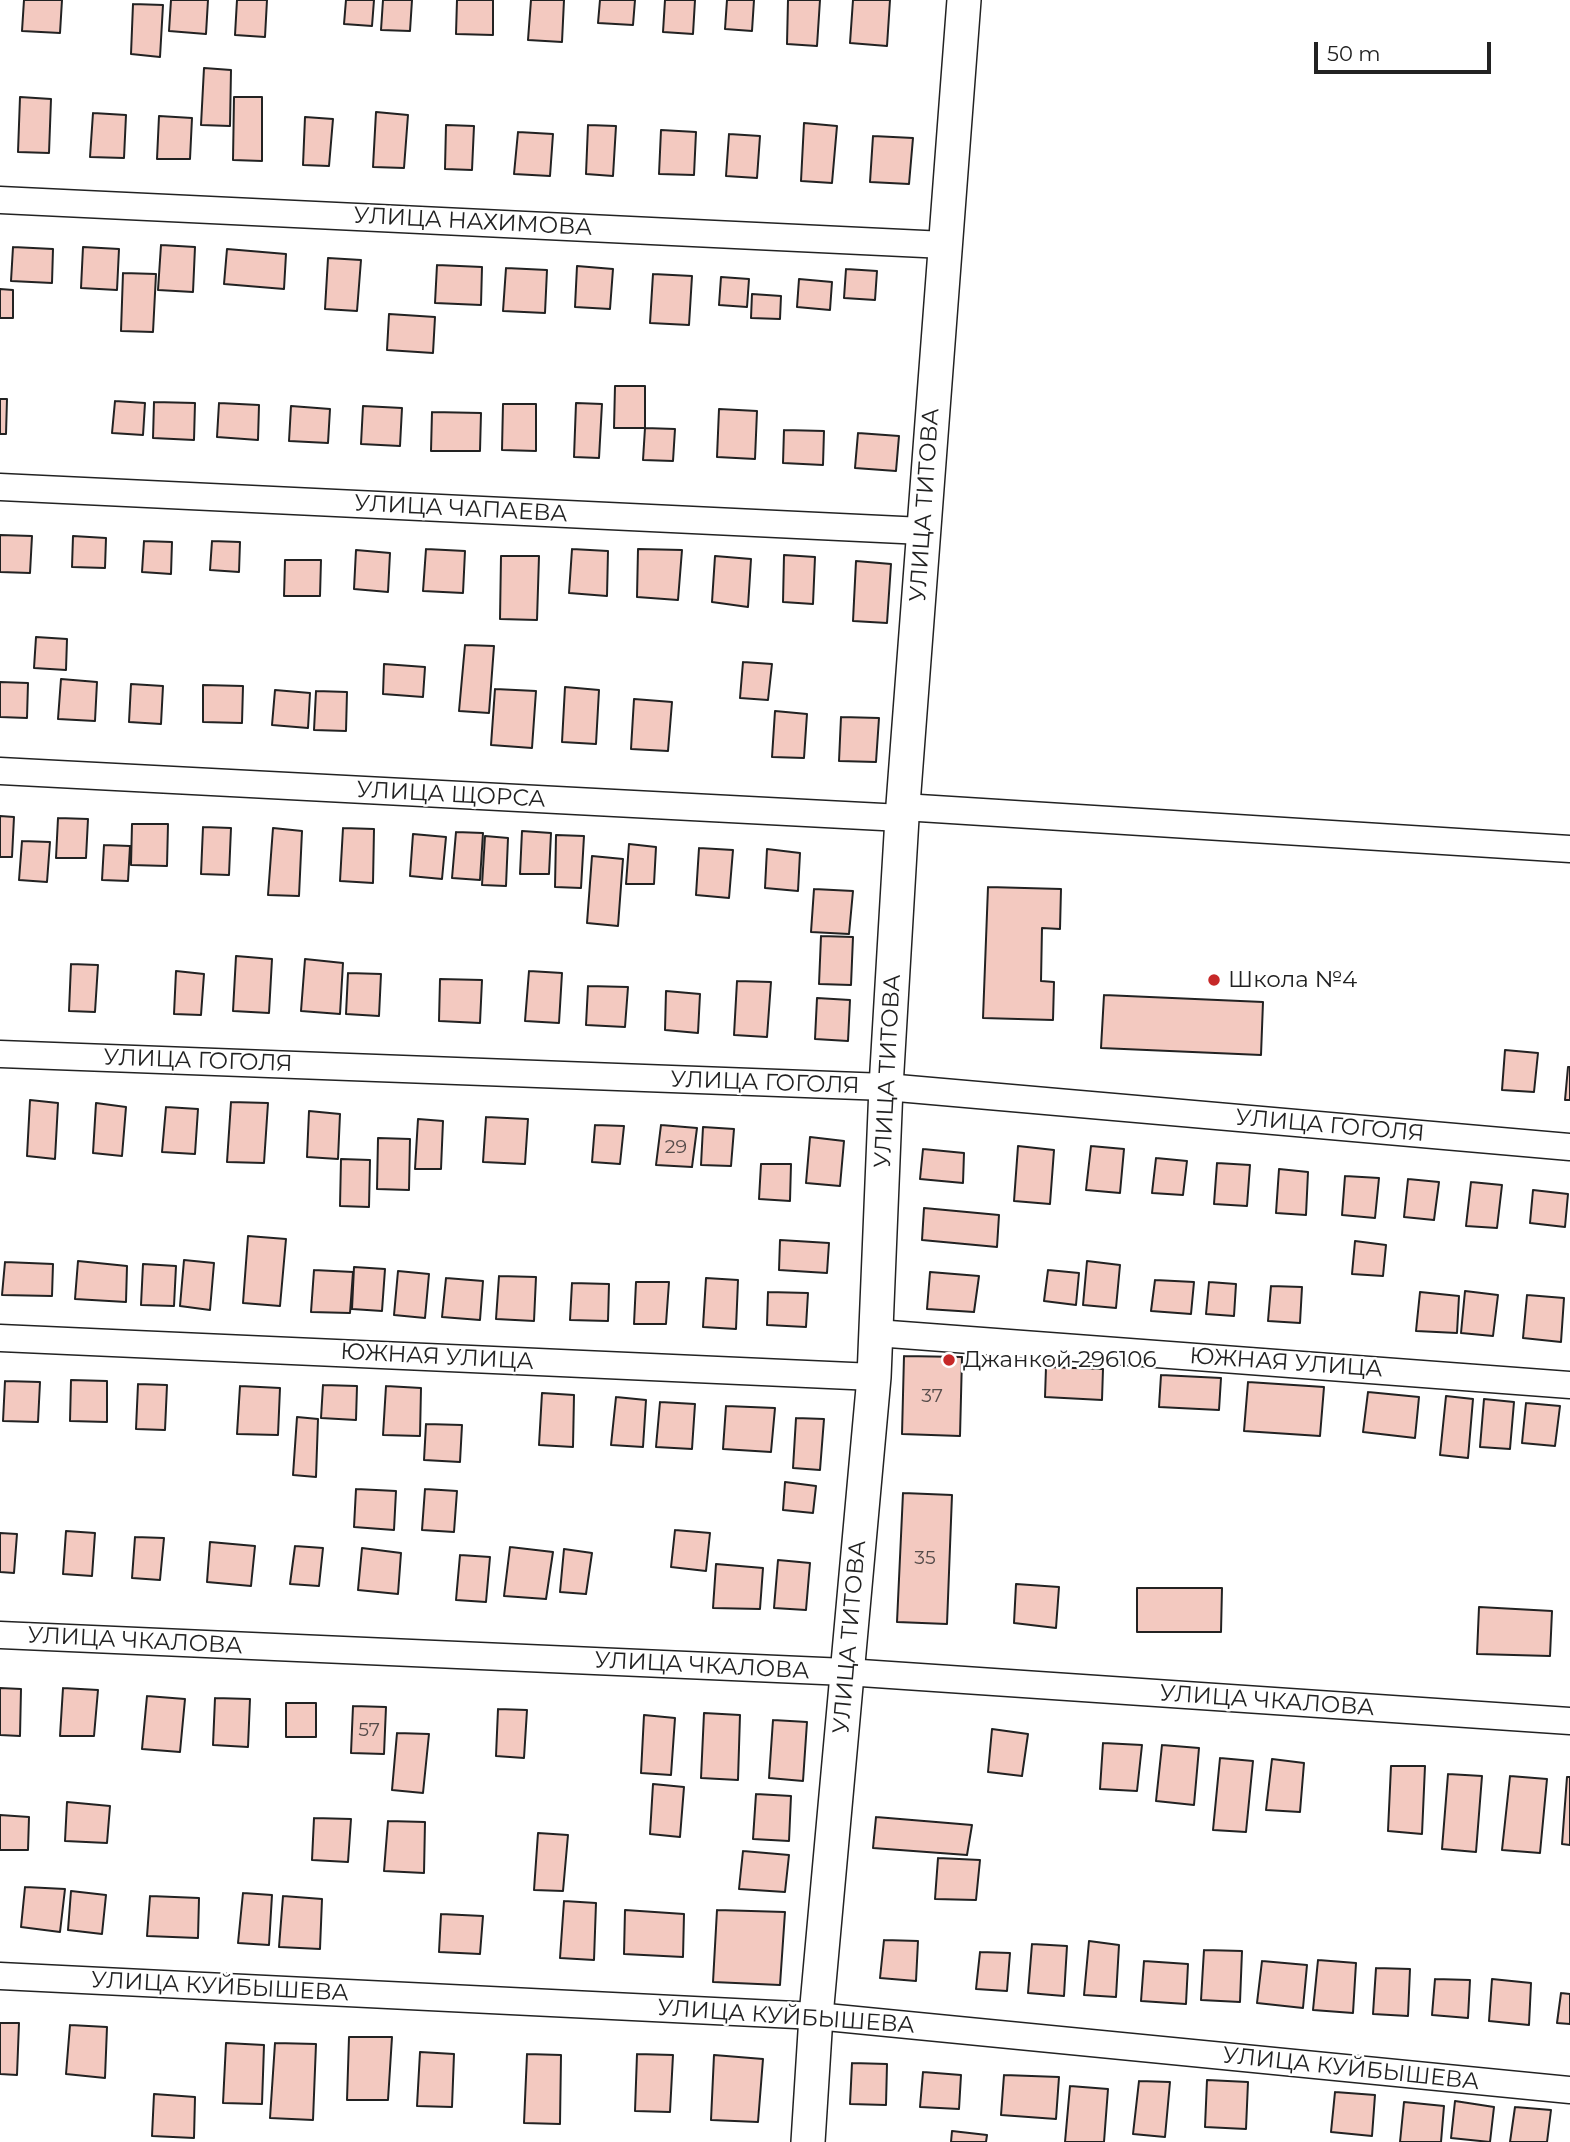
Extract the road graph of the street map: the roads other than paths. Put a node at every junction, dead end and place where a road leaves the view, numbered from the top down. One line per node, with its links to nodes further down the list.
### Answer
1 (964, 0): 3 (main road, УЛИЦА ТИТОВА)
2 (0, 200): 3 (street, УЛИЦА НАХИМОВА)
3 (945, 245): 5 (main road, УЛИЦА ТИТОВА)
4 (0, 487): 5 (street, УЛИЦА ЧАПАЕВА)
5 (923, 531): 7 (main road, УЛИЦА ТИТОВА)
6 (0, 771): 7 (street, УЛИЦА ЩОРСА)
7 (903, 813): 8 (street, УЛИЦА ЩОРСА); 10 (main road, УЛИЦА ТИТОВА)
8 (1570, 849)
9 (0, 1054): 10 (street, УЛИЦА ГОГОЛЯ)
10 (886, 1087): 11 (street, УЛИЦА ГОГОЛЯ); 12 (main road, УЛИЦА ТИТОВА)
11 (1570, 1147)
12 (876, 1333): 14 (main road, УЛИЦА ТИТОВА); 15 (street, ЮЖНАЯ УЛИЦА)
13 (0, 1338): 14 (street, ЮЖНАЯ УЛИЦА)
14 (874, 1377): 17 (main road, УЛИЦА ТИТОВА)
15 (1570, 1385)
16 (0, 1635): 17 (street, УЛИЦА ЧКАЛОВА)
17 (846, 1672): 18 (street, УЛИЦА ЧКАЛОВА); 20 (main road, УЛИЦА ТИТОВА)
18 (1570, 1721)
19 (0, 1976): 20 (street, УЛИЦА КУЙБЫШЕВА)
20 (816, 2016): 21 (street, УЛИЦА КУЙБЫШЕВА); 22 (main road, УЛИЦА ТИТОВА)
21 (1570, 2090)
22 (808, 2142)

